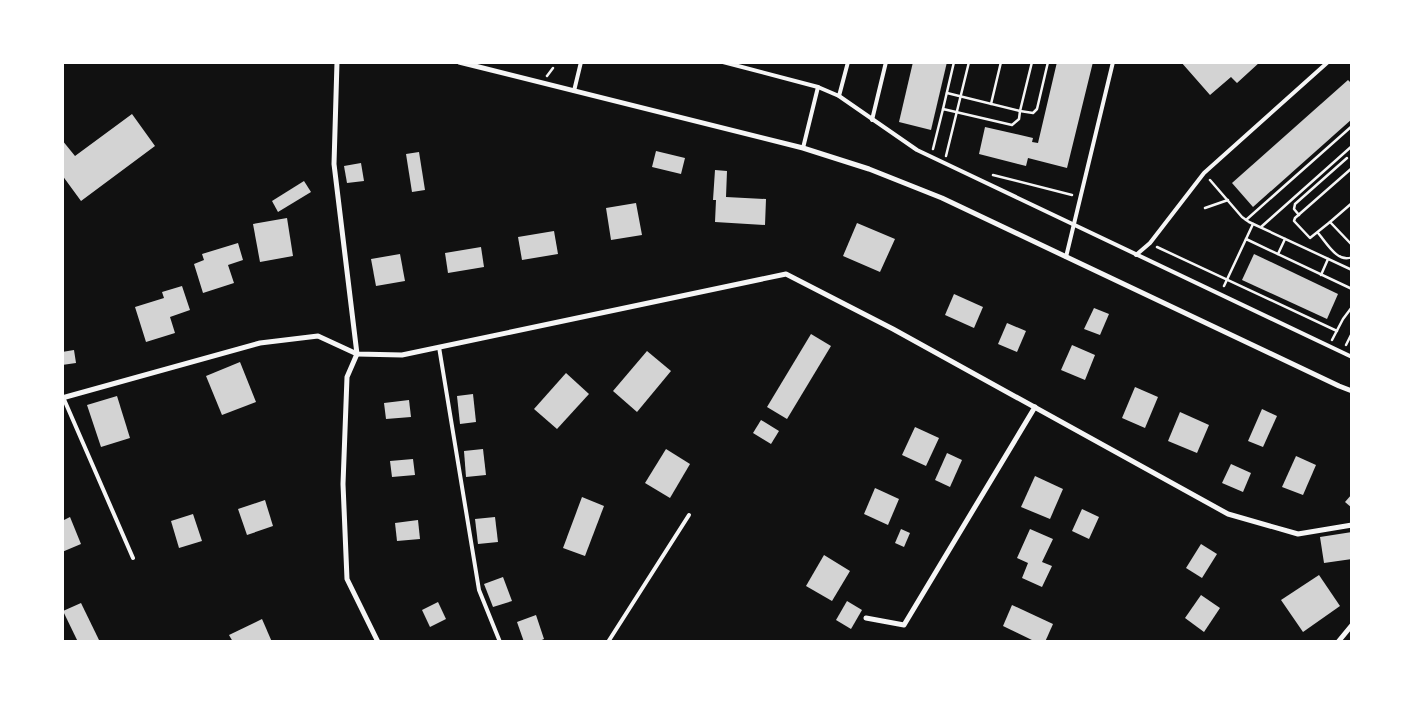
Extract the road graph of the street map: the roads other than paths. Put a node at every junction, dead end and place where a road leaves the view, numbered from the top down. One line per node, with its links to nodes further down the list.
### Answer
1 (337, 62): 18 (street)
2 (459, 62): 10 (street)
3 (581, 62): 10 (lane)
4 (723, 62): 9 (lane)
5 (848, 62): 11 (lane)
6 (886, 62): 12 (lane)
7 (1114, 62): 14 (lane)
8 (1328, 62): 15 (lane)
9 (818, 87): 11 (lane); 13 (lane)
10 (574, 91): 13 (street)
11 (839, 96): 12 (lane)
12 (872, 120): 14 (lane)
13 (803, 148): 16 (street)
14 (1074, 225): 15 (lane); 16 (lane)
15 (1136, 255): 19 (lane)
16 (1066, 257): 20 (street)
17 (439, 348): 18 (street); 22 (street); 29 (lane)
18 (357, 354): 21 (street); 28 (street)
19 (1352, 357)
20 (1352, 391)
21 (63, 398): 25 (lane)
22 (1035, 407): 24 (street); 26 (street)
23 (689, 515): 30 (lane)
24 (1352, 525)
25 (133, 558)
26 (866, 618)
27 (1352, 625): 31 (street)
28 (378, 642)
29 (500, 642)
30 (608, 642)
31 (1338, 642)

